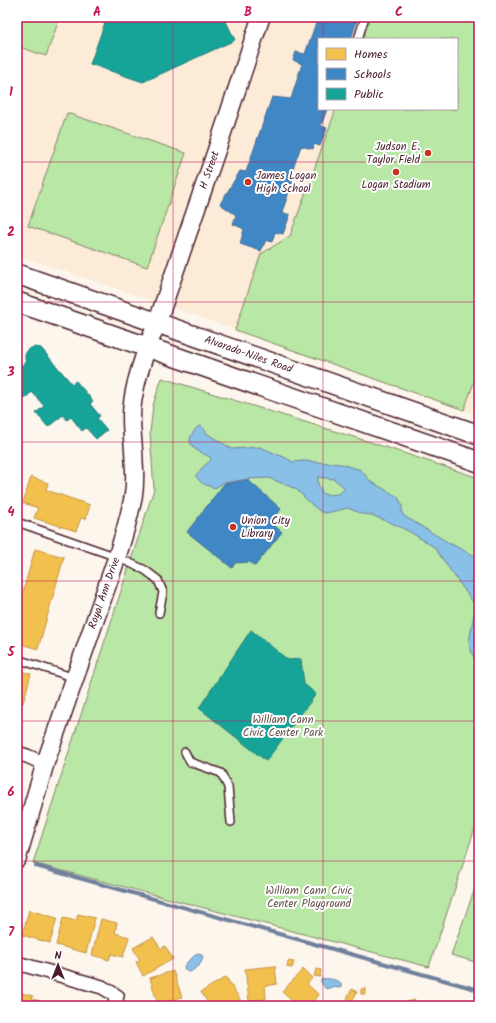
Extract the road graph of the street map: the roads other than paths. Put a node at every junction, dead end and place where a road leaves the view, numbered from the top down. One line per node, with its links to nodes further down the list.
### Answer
1 (261, 17): 6 (street, H Street)
2 (365, 17): 3 (lane)
3 (358, 38)
4 (17, 274): 6 (main road, Alvarado-Niles Road)
5 (17, 302): 7 (main road)
6 (157, 323): 7 (street, Royal Ann Drive); 8 (main road, Alvarado-Niles Road)
7 (147, 347): 9 (main road); 11 (street, Royal Ann Drive)
8 (479, 436)
9 (479, 462)
10 (17, 522): 11 (lane)
11 (117, 557): 12 (lane); 14 (street, Royal Ann Drive)
12 (159, 613)
13 (17, 659): 14 (lane)
14 (75, 678): 17 (street, Royal Ann Drive)
15 (185, 752): 18 (lane)
16 (17, 753): 17 (street)
17 (45, 764): 19 (street, Royal Ann Drive)
18 (231, 822)
19 (17, 859)
20 (17, 963): 21 (street)
21 (114, 1006)

